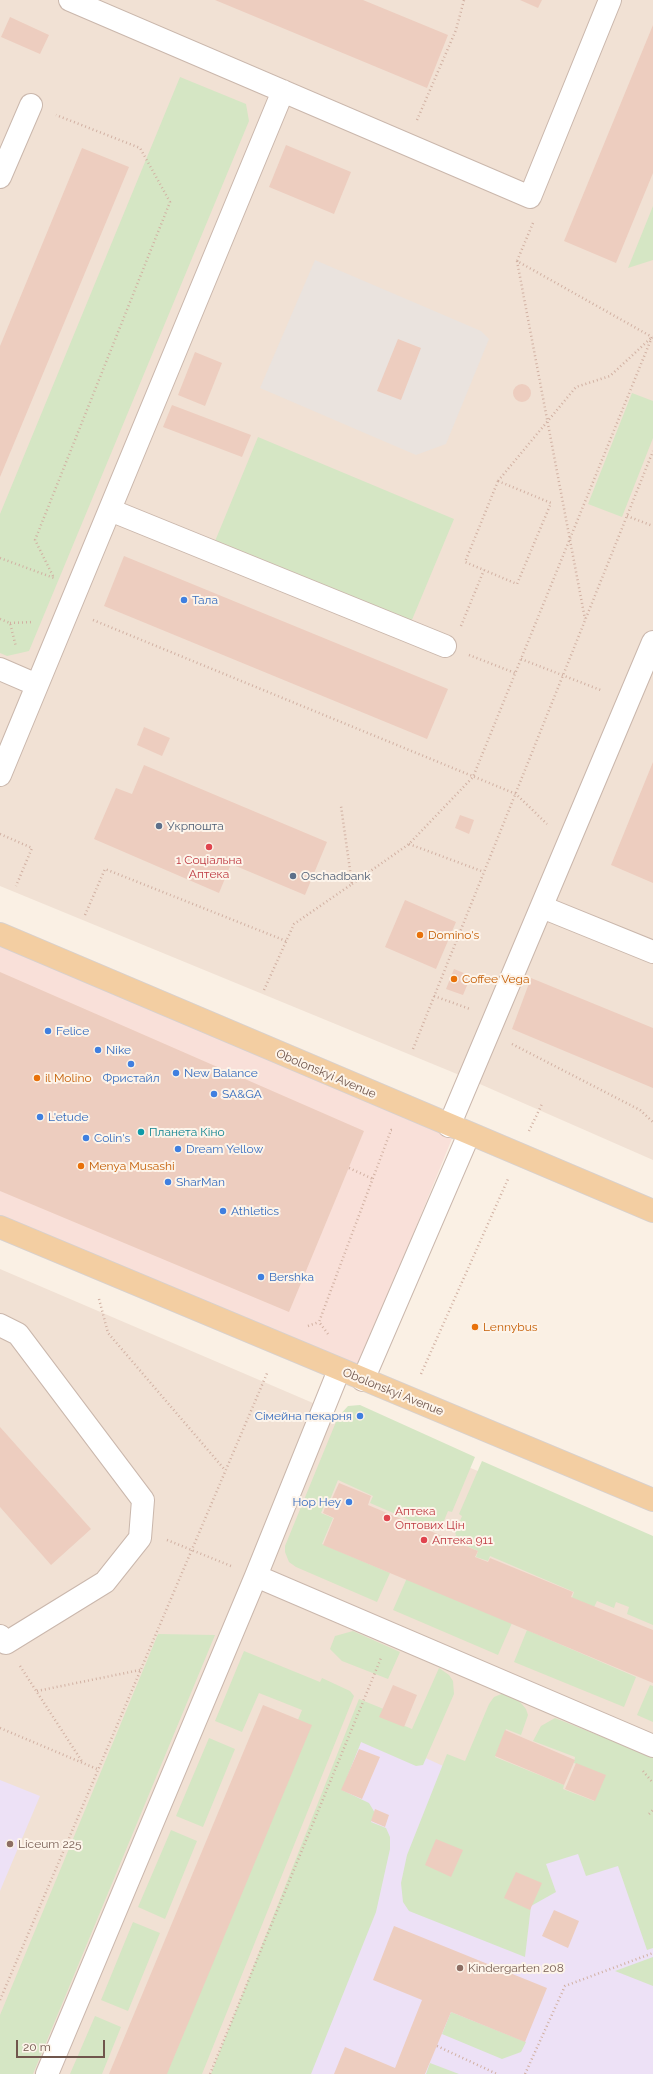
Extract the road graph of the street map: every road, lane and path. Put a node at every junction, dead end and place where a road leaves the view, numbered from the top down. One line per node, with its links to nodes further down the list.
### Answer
1 (70, 0): 4 (lane)
2 (464, 0): 6 (path)
3 (610, 0): 6 (lane)
4 (283, 91): 6 (lane); 14 (lane)
5 (31, 105): 7 (lane); 20 (path)
6 (407, 144)
7 (0, 177)
8 (535, 218): 9 (path)
9 (517, 261): 10 (path); 11 (path)
10 (653, 336): 11 (path); 17 (path)
11 (547, 423): 13 (path); 17 (path)
12 (653, 451): 15 (path)
13 (498, 481): 19 (path); 19 (path)
14 (110, 510): 22 (lane); 27 (lane)
15 (627, 516): 16 (path); 23 (path)
16 (653, 526)
17 (570, 540): 23 (path); 28 (path)
18 (0, 558): 20 (path)
19 (484, 570): 27 (path)
20 (54, 578): 21 (path)
21 (51, 585)
22 (68, 610): 32 (lane); 35 (path)
23 (586, 620): 31 (path)
24 (36, 622): 25 (path)
25 (10, 623)
26 (653, 642): 33 (lane)
27 (448, 647): 30 (path)
28 (521, 659): 30 (path); 31 (path)
29 (0, 669): 32 (lane)
30 (515, 673): 35 (path)
31 (563, 675): 33 (path); 36 (path)
32 (37, 685): 34 (lane)
33 (628, 701): 40 (lane)
34 (0, 775)
35 (473, 777): 36 (path); 39 (path)
36 (516, 794): 40 (path); 41 (path)
37 (341, 806): 42 (path)
38 (0, 834): 43 (path)
39 (409, 844): 41 (path); 42 (path)
40 (568, 844): 44 (lane)
41 (484, 872): 50 (path)
42 (352, 884): 47 (path)
43 (16, 886)
44 (542, 907): 48 (lane); 51 (lane)
45 (85, 915): 47 (path)
46 (0, 934): 54 (main road, Obolonskyi Avenue)
47 (286, 941): 49 (path)
48 (653, 952)
49 (264, 990)
50 (434, 996): 51 (path); 52 (path)
51 (490, 1032): 53 (path); 54 (lane)
52 (412, 1049)
53 (653, 1122)
54 (459, 1130): 59 (main road, Obolonskyi Avenue); 65 (lane)
55 (398, 1131): 57 (path)
56 (349, 1168): 57 (path)
57 (373, 1178): 63 (path)
58 (496, 1206): 66 (path)
59 (653, 1211)
60 (0, 1227): 63 (main road, Obolonskyi Avenue)
61 (99, 1299): 67 (path)
62 (0, 1325): 69 (lane)
63 (339, 1370): 65 (main road, Obolonskyi Avenue); 71 (lane)
64 (268, 1371): 67 (path)
65 (363, 1380): 66 (main road, Obolonskyi Avenue)
66 (410, 1399): 68 (main road, Obolonskyi Avenue)
67 (226, 1470): 70 (path)
68 (653, 1500)
69 (140, 1530): 70 (path); 73 (lane)
70 (191, 1550): 71 (path); 74 (path)
71 (256, 1576): 72 (lane); 85 (lane)
72 (391, 1634): 77 (lane); 86 (path)
73 (3, 1639): 75 (path)
74 (140, 1670): 75 (path); 79 (path)
75 (37, 1691): 78 (path)
76 (0, 1728): 78 (path)
77 (653, 1746)
78 (82, 1763): 79 (path)
79 (97, 1769): 83 (path)
80 (653, 1810): 81 (path)
81 (649, 1814)
82 (653, 1953): 88 (path)
83 (0, 2000)
84 (437, 2046): 87 (path)
85 (47, 2074)
86 (210, 2074)
87 (497, 2074)
88 (525, 2074)

